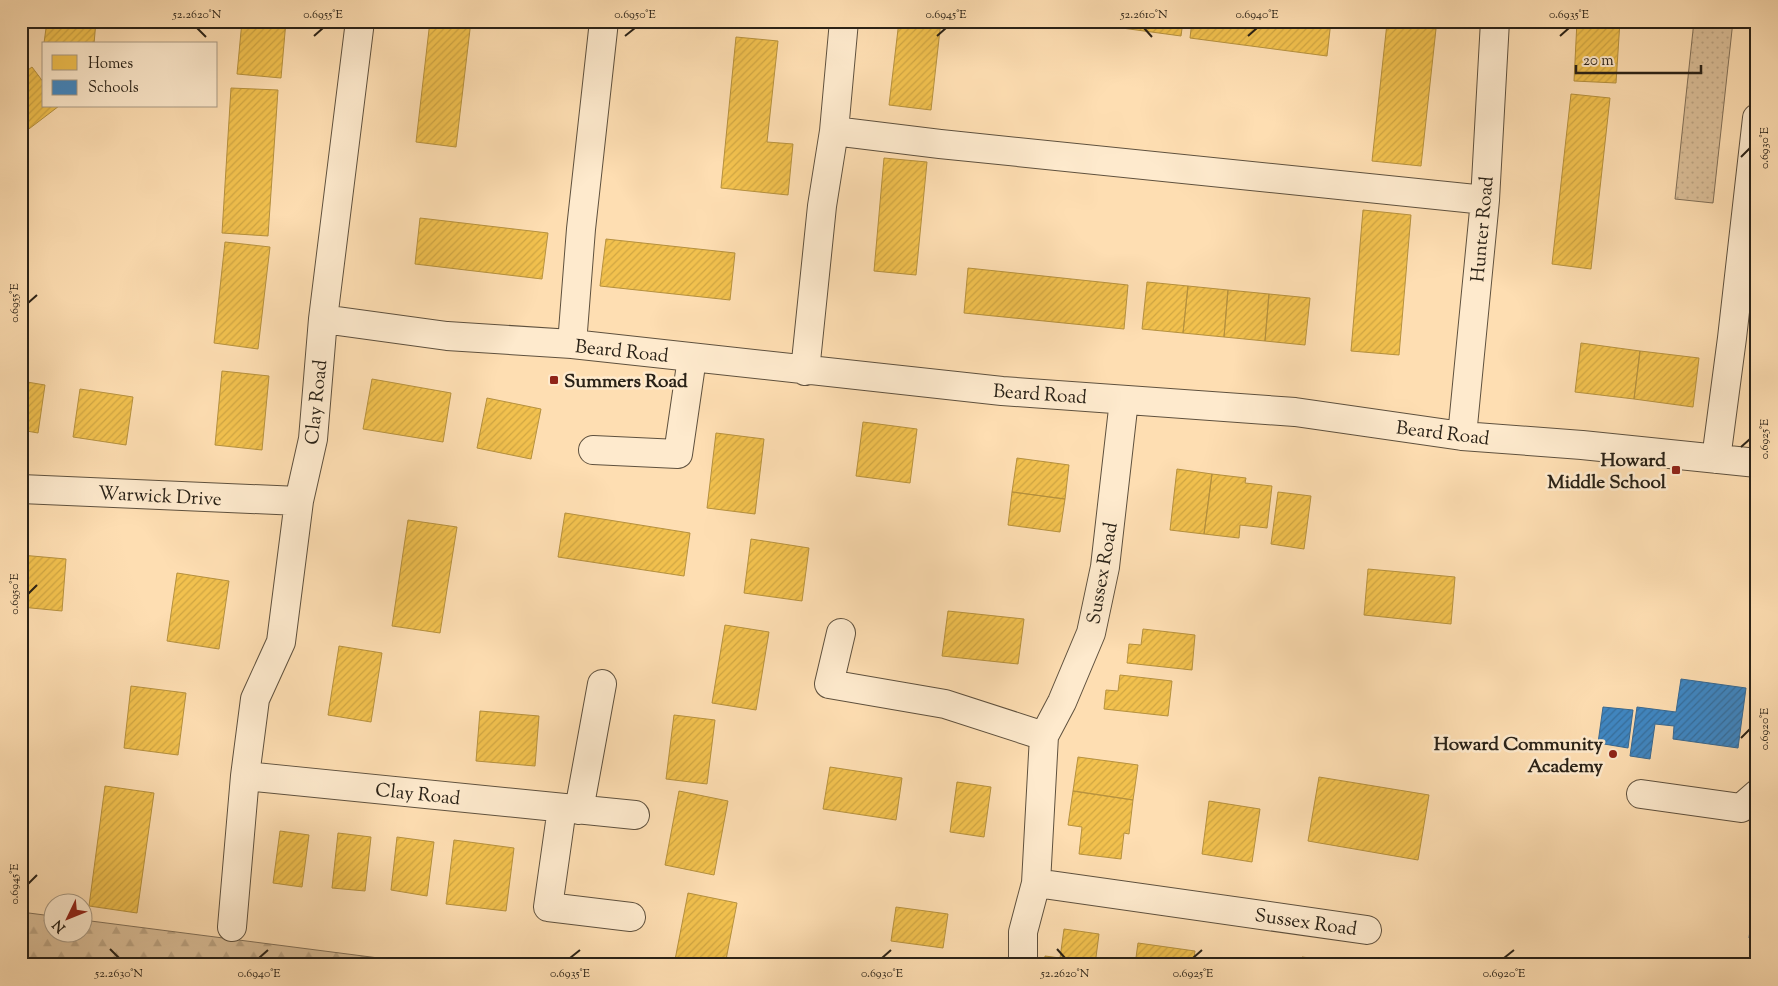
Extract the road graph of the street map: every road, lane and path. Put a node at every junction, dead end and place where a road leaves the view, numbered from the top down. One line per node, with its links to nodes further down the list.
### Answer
1 (360, 21): 8 (street, Clay Road)
2 (604, 21): 9 (street)
3 (844, 21): 6 (street)
4 (1495, 21): 7 (street, Hunter Road)
5 (1757, 118): 15 (street)
6 (834, 130): 7 (street); 11 (street)
7 (1485, 200): 13 (street, Hunter Road)
8 (323, 319): 9 (street, Beard Road); 18 (street, Clay Road)
9 (572, 344): 10 (street, Beard Road)
10 (692, 358): 11 (street, Beard Road); 14 (street)
11 (805, 371): 12 (street, Beard Road)
12 (1124, 400): 13 (street, Beard Road); 21 (street, Sussex Road)
13 (1462, 436): 15 (street, Beard Road)
14 (593, 450)
15 (1716, 459): 16 (street, Beard Road)
16 (1757, 463)
17 (21, 488): 18 (street, Warwick Drive)
18 (299, 501): 22 (street, Clay Road)
19 (841, 633): 21 (street)
20 (602, 684): 25 (street)
21 (1044, 736): 27 (street, Sussex Road)
22 (245, 776): 25 (street, Clay Road); 29 (street, Clay Road)
23 (1641, 794): 24 (street)
24 (1757, 794)
25 (570, 809): 26 (street, Clay Road); 28 (street)
26 (635, 815)
27 (1036, 883): 30 (street, Sussex Road); 31 (street, Sussex Road)
28 (631, 917)
29 (232, 927)
30 (1367, 930)
31 (1023, 965)

